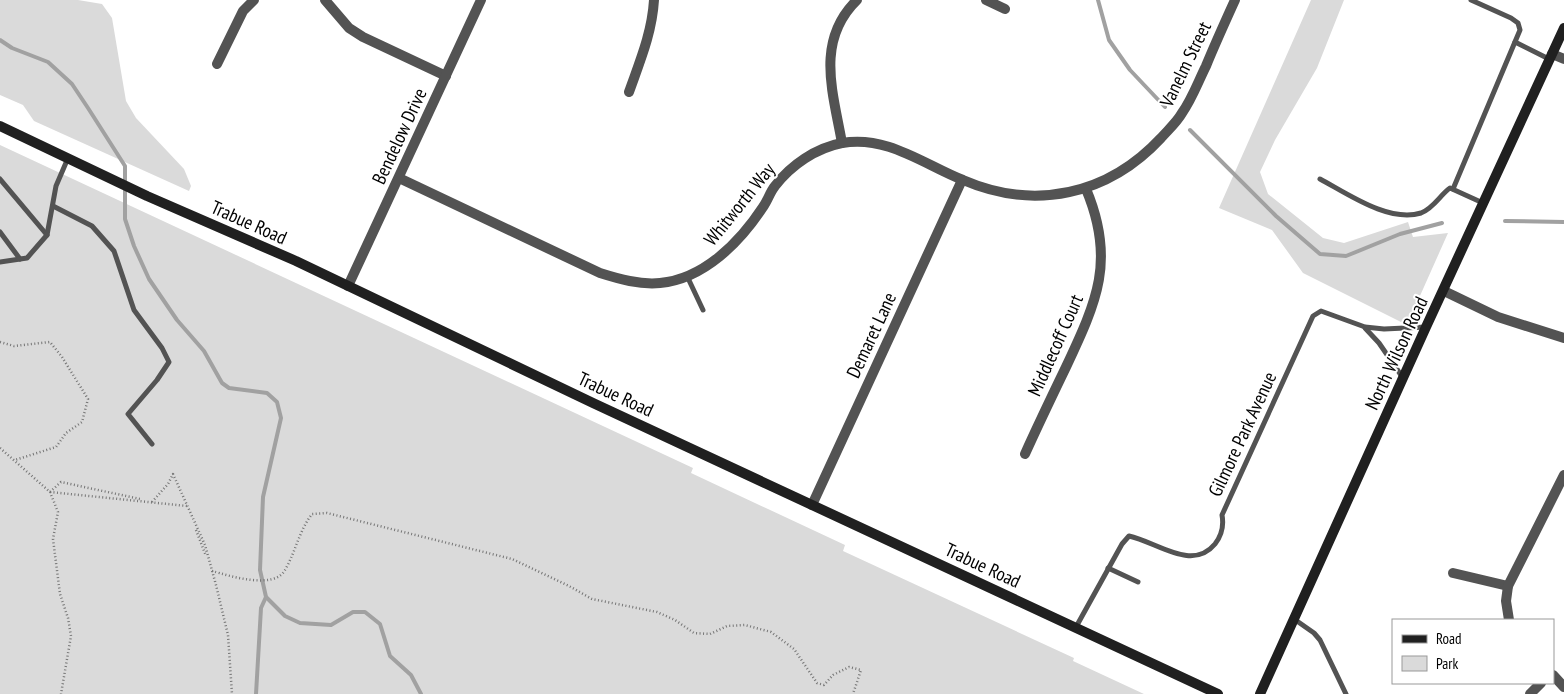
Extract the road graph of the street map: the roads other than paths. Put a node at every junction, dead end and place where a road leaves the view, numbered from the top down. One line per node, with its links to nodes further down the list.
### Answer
1 (254, 0): 14 (street)
2 (325, 0): 15 (street)
3 (481, 0): 15 (street, Bendelow Drive)
4 (654, 0): 16 (street)
5 (857, 0): 18 (street)
6 (986, 0): 9 (street)
7 (1235, 0): 24 (street, Vanelm Street)
8 (1471, 0): 11 (lane)
9 (1005, 8)
10 (1564, 28): 12 (main road, North Wilson Road)
11 (1515, 42): 12 (lane); 25 (lane)
12 (1551, 57): 13 (street); 26 (main road, North Wilson Road)
13 (1564, 59)
14 (217, 64)
15 (446, 76): 20 (street, Bendelow Drive)
16 (628, 92)
17 (0, 126): 19 (main road, Trabue Road)
18 (842, 143): 23 (street, Whitworth Way); 32 (street, Whitworth Way)
19 (68, 158): 27 (lane); 33 (main road, Trabue Road)
20 (399, 178): 32 (street, Whitworth Way); 33 (street, Bendelow Drive)
21 (0, 179): 29 (lane)
22 (1320, 179): 25 (lane)
23 (962, 180): 24 (street, Whitworth Way); 43 (street, Demaret Lane)
24 (1086, 189): 41 (street, Middlecoff Court)
25 (1453, 189): 26 (lane)
26 (1483, 204): 34 (main road, North Wilson Road)
27 (52, 206): 29 (lane); 40 (lane)
28 (0, 232): 30 (lane)
29 (48, 235): 30 (lane)
30 (20, 259): 31 (lane)
31 (0, 262)
32 (687, 276): 35 (lane)
33 (348, 286): 43 (main road, Trabue Road)
34 (1444, 291): 36 (main road, North Wilson Road); 38 (street)
35 (703, 310)
36 (1426, 327): 37 (lane, Gilmore Park Avenue); 39 (main road, North Wilson Road)
37 (1364, 328): 39 (lane, Gilmore Park Avenue); 44 (lane, Gilmore Park Avenue)
38 (1564, 338)
39 (1403, 378): 48 (main road, North Wilson Road)
40 (152, 444)
41 (1025, 454)
42 (1563, 479): 47 (street)
43 (812, 505): 50 (main road, Trabue Road)
44 (1108, 568): 46 (lane); 50 (lane, Gilmore Park Avenue)
45 (1453, 572): 47 (street)
46 (1138, 582)
47 (1508, 586): 49 (street)
48 (1294, 619): 55 (main road, North Wilson Road); 56 (lane)
49 (1509, 619)
50 (1076, 628): 54 (main road, Trabue Road)
51 (1554, 676): 53 (street)
52 (1540, 684): 57 (street)
53 (1564, 687)
54 (1218, 694)
55 (1260, 694)
56 (1346, 694)
57 (1530, 694)

